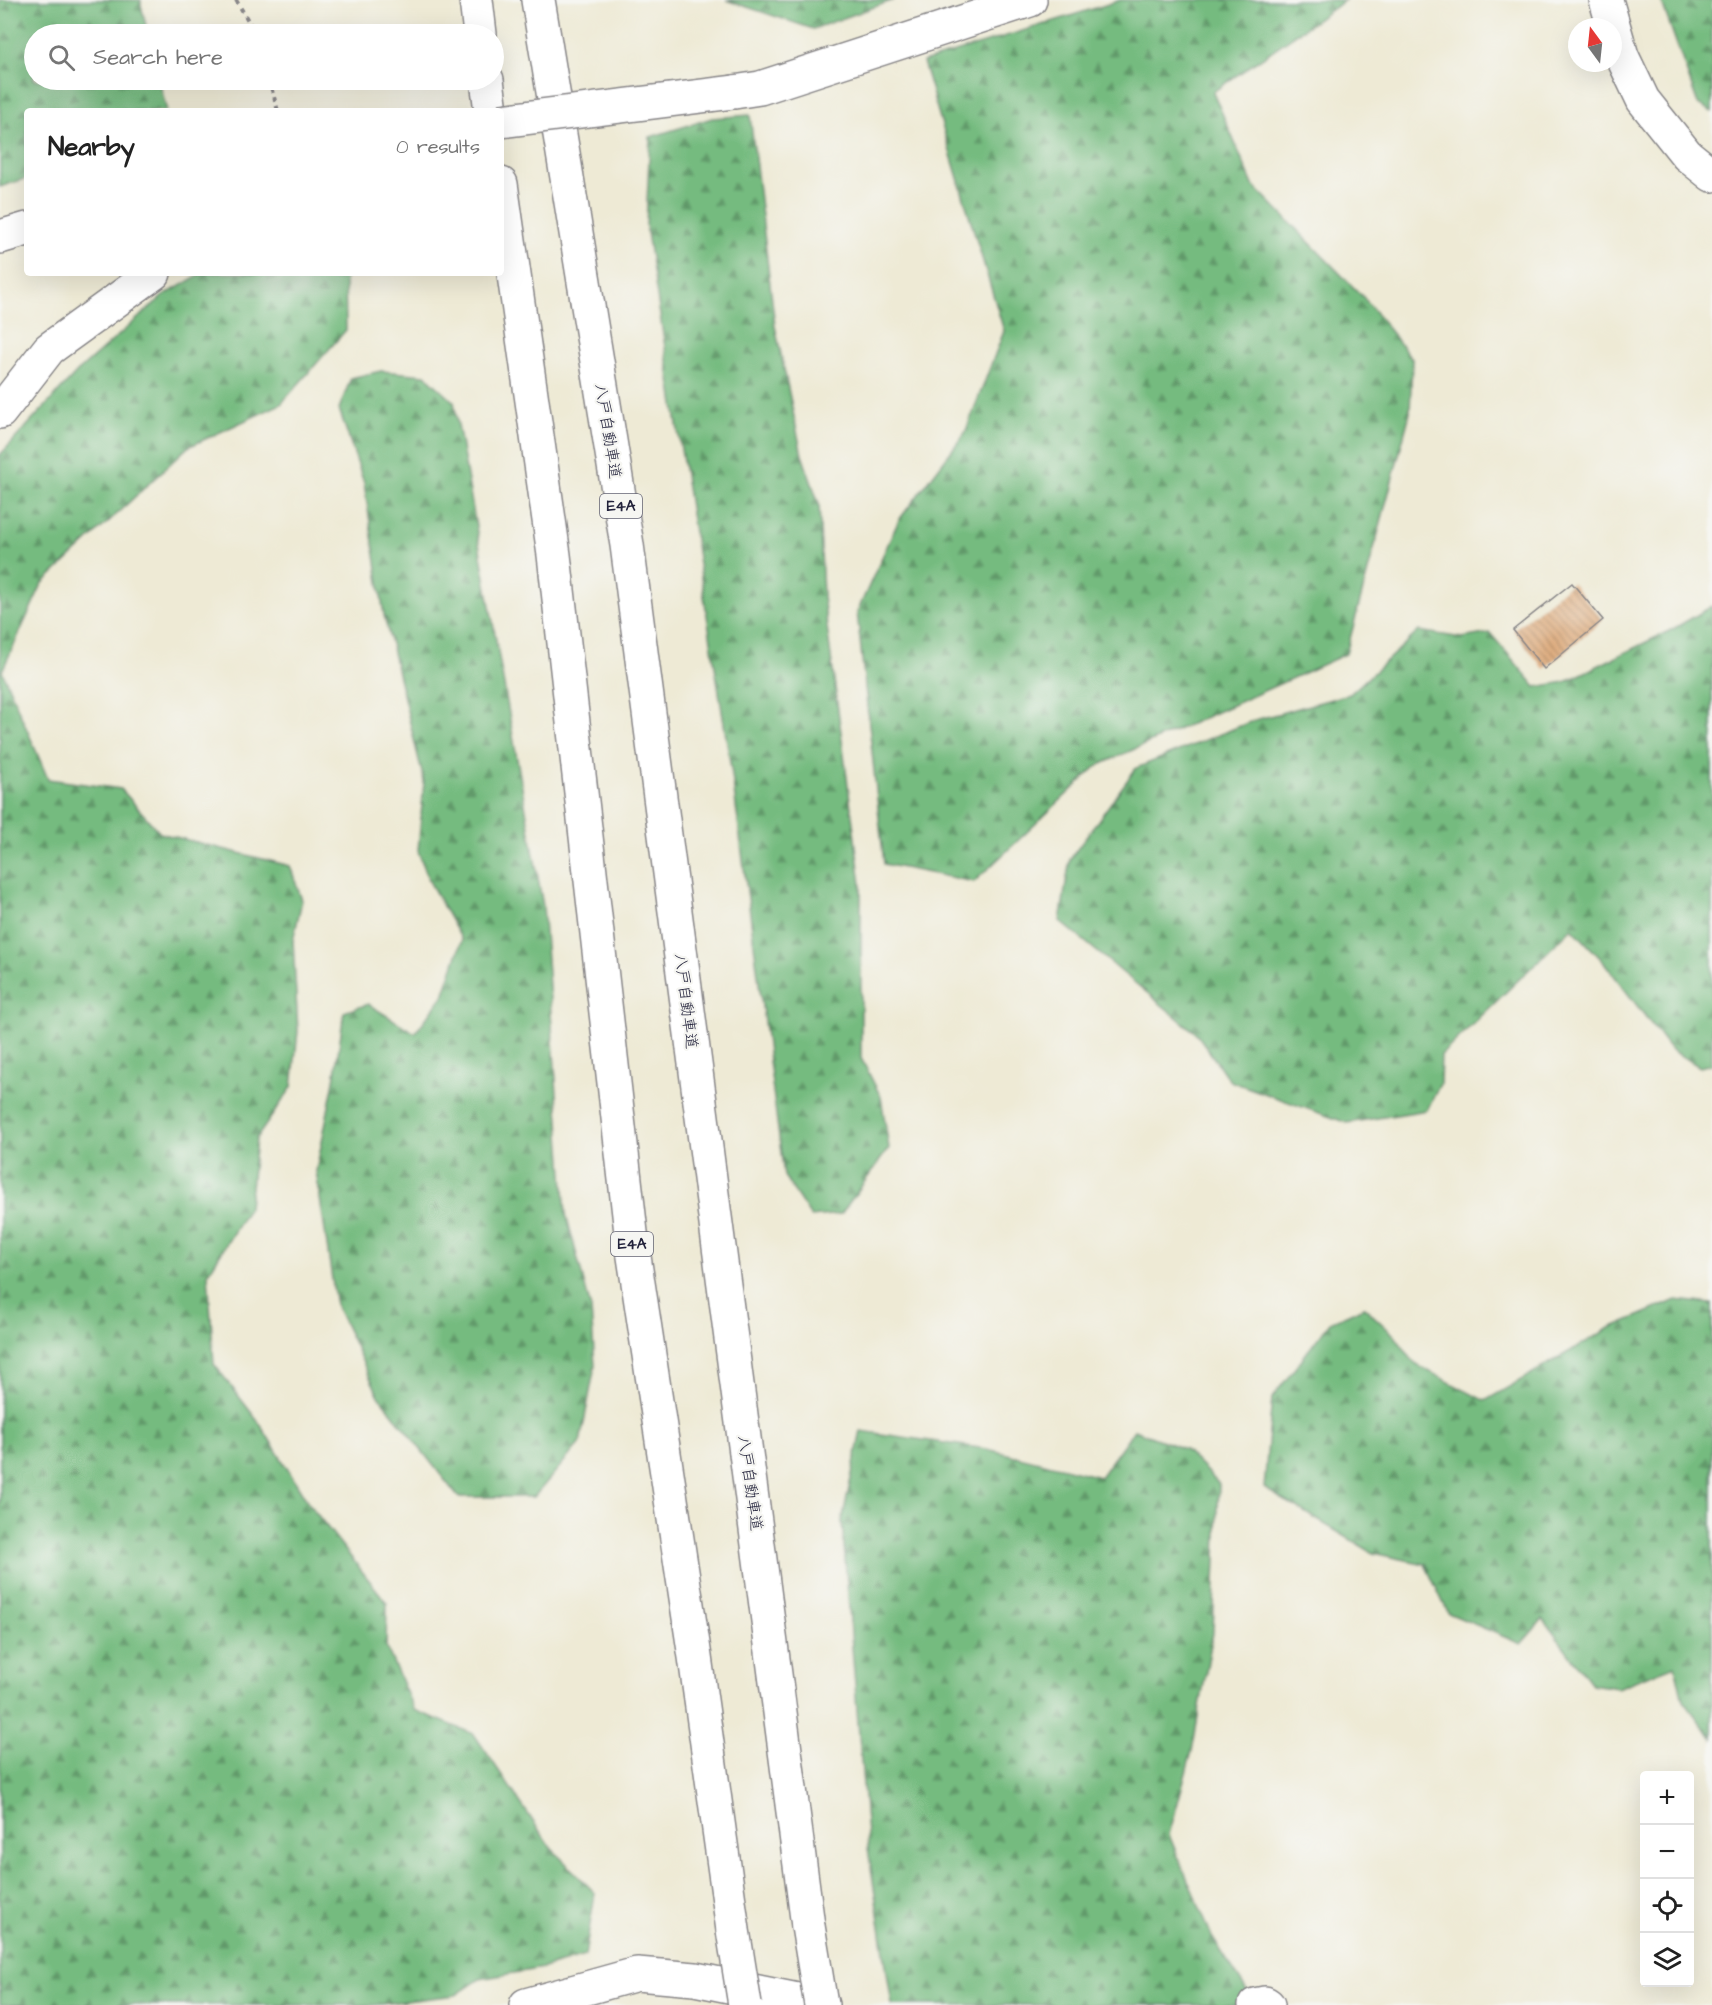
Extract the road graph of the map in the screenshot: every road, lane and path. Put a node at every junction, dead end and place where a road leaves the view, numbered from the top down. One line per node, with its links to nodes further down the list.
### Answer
1 (236, 0): 6 (path)
2 (476, 0): 7 (main road)
3 (538, 0): 21 (main road, 八戸自動車道 / E4A, bridge)
4 (1030, 0): 12 (main road, bridge)
5 (1606, 0): 13 (main road)
6 (250, 24)
7 (479, 24)
8 (272, 90): 10 (path)
9 (488, 90): 11 (main road)
10 (277, 108)
11 (491, 108)
12 (504, 121)
13 (1712, 175)
14 (504, 205): 20 (main road, E4A, bridge)
15 (24, 230): 16 (main road)
16 (0, 237)
17 (150, 276): 18 (main road)
18 (0, 412)
19 (526, 2005): 21 (main road)
20 (745, 2005)
21 (822, 2005)
22 (1255, 2005): 23 (main road)
23 (1268, 2005)

